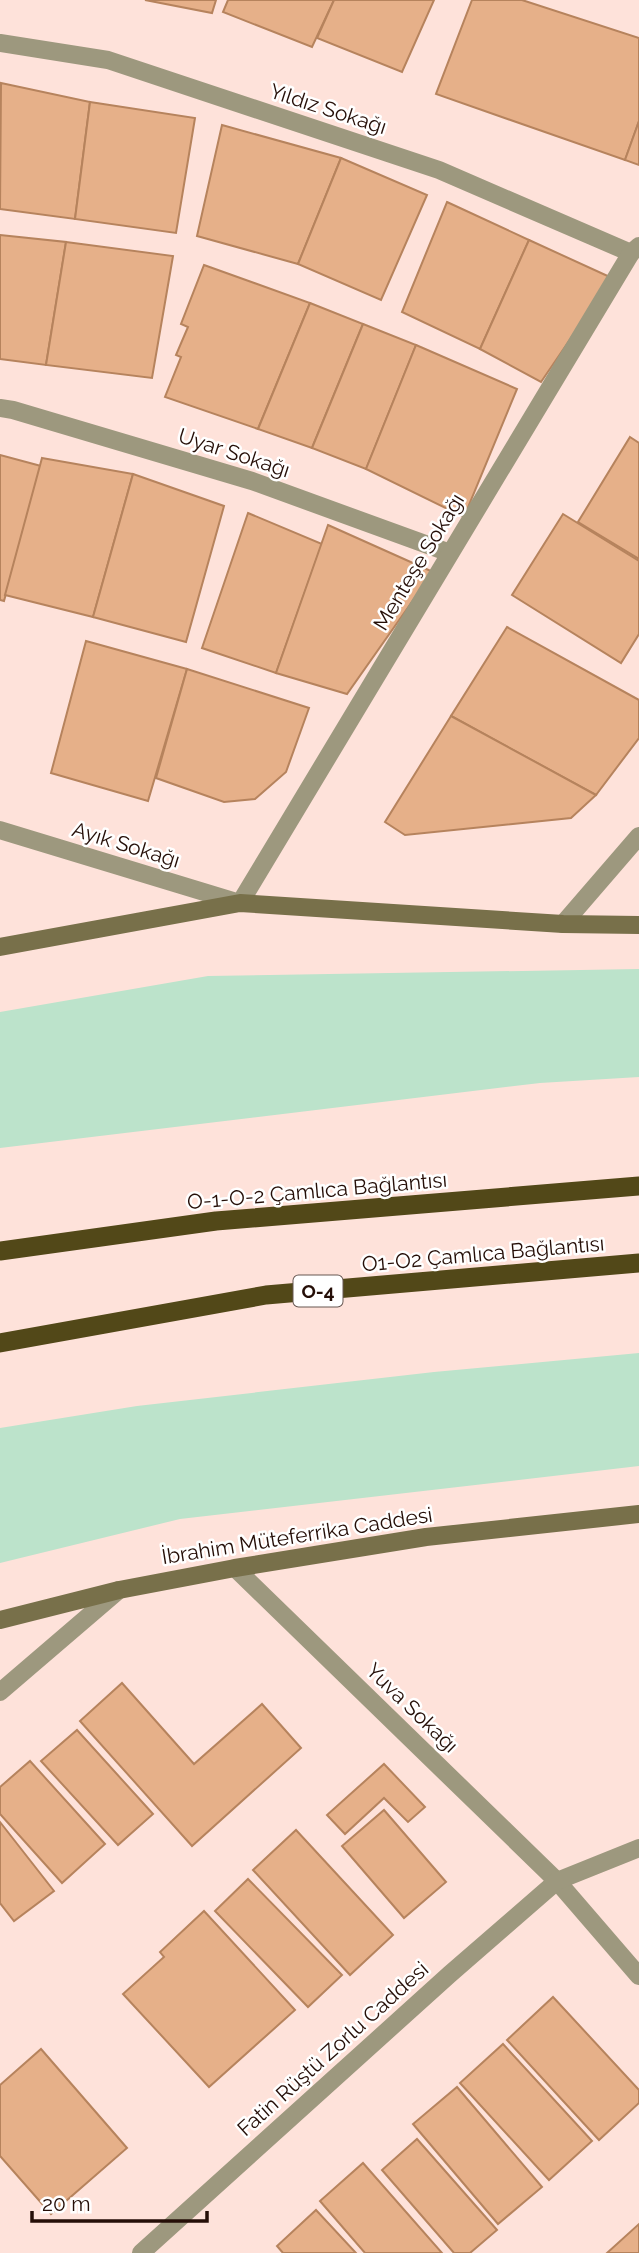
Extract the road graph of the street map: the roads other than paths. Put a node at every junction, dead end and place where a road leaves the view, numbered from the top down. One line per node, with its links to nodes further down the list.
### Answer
1 (0, 43): 2 (street, Yıldız Sokağı)
2 (635, 249): 4 (street, Menteşe Sokağı)
3 (0, 408): 4 (street, Uyar Sokağı)
4 (450, 553): 7 (street, Menteşe Sokağı)
5 (0, 830): 7 (street, Ayık Sokağı)
6 (639, 836): 8 (street)
7 (240, 903): 8 (main road); 10 (main road)
8 (563, 923): 9 (main road)
9 (639, 925)
10 (0, 947)
11 (639, 1186): 12 (highway, O-1-O-2 Çamlıca Bağlantısı)
12 (0, 1251)
13 (639, 1263): 14 (highway, O1-O2 Çamlıca Bağlantısı / O-4)
14 (0, 1343)
15 (639, 1514): 16 (main road, İbrahim Müteferrika Caddesi)
16 (235, 1568): 17 (main road, İbrahim Müteferrika Caddesi); 21 (street, Yuva Sokağı)
17 (120, 1590): 18 (main road); 19 (street, İbrahim Müteferrika Caddesi)
18 (0, 1620)
19 (0, 1692)
20 (639, 1848): 21 (street, Fatin Rüştü Zorlu Caddesi)
21 (557, 1881): 22 (street, Yuva Sokağı); 23 (street, Fatin Rüştü Zorlu Caddesi)
22 (639, 1976)
23 (141, 2253)

